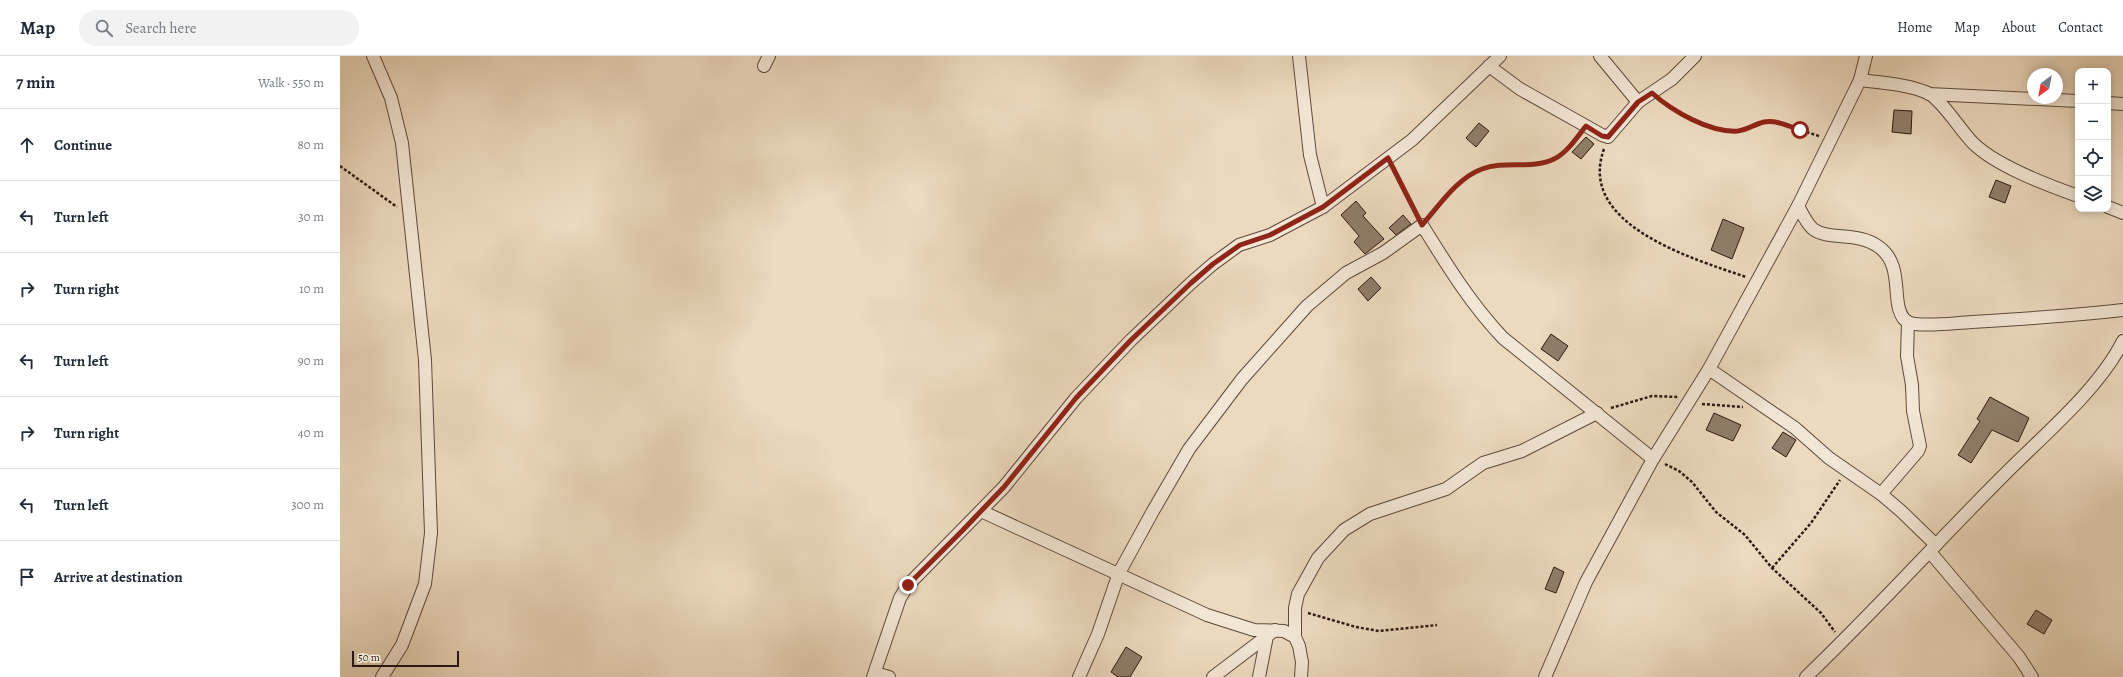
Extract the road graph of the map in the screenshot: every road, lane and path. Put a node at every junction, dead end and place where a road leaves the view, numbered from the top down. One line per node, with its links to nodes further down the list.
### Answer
1 (1299, 56): 22 (street)
2 (1500, 56): 7 (street)
3 (1600, 56): 11 (street)
4 (1695, 56): 9 (street)
5 (1866, 56): 8 (street)
6 (372, 57): 25 (street)
7 (1490, 66): 15 (street); 18 (street)
8 (1860, 80): 10 (street); 17 (street)
9 (1652, 93): 11 (street); 17 (path)
10 (1930, 94): 12 (street); 20 (street)
11 (1638, 102): 16 (street)
12 (2075, 102)
13 (2111, 103): 14 (street)
14 (2123, 104)
15 (1586, 126): 16 (street); 26 (path)
16 (1608, 137): 27 (path)
17 (1831, 140): 21 (street)
18 (1388, 158): 22 (street); 26 (path)
19 (340, 166): 25 (path)
20 (2075, 195)
21 (1798, 206): 27 (street); 29 (street)
22 (1323, 207): 38 (street)
23 (2111, 208): 24 (street)
24 (2123, 213)
25 (410, 217): 48 (street)
26 (1422, 225): 34 (street); 41 (street)
27 (1758, 282): 31 (street)
28 (2123, 310): 29 (street)
29 (1908, 322): 37 (street)
30 (2123, 341): 39 (street)
31 (1709, 369): 32 (street); 33 (street)
32 (1689, 401): 33 (path); 34 (path); 35 (street)
33 (1766, 406): 36 (street)
34 (1597, 413): 35 (street); 42 (street)
35 (1653, 459): 40 (path); 54 (street)
36 (1846, 471): 37 (street); 40 (path)
37 (1881, 494): 39 (street)
38 (981, 511): 41 (street); 47 (street)
39 (1933, 548): 46 (street); 56 (street)
40 (1772, 568): 46 (path)
41 (1120, 573): 44 (street); 50 (street)
42 (1295, 608): 43 (path); 45 (street)
43 (1437, 625)
44 (1271, 633): 45 (street); 51 (street); 52 (street)
45 (1295, 637): 53 (street)
46 (1844, 642): 55 (street)
47 (874, 675): 49 (street)
48 (382, 677)
49 (889, 677)
50 (1080, 677)
51 (1213, 677)
52 (1259, 677)
53 (1301, 677)
54 (1545, 677)
55 (1806, 677)
56 (2032, 677)

